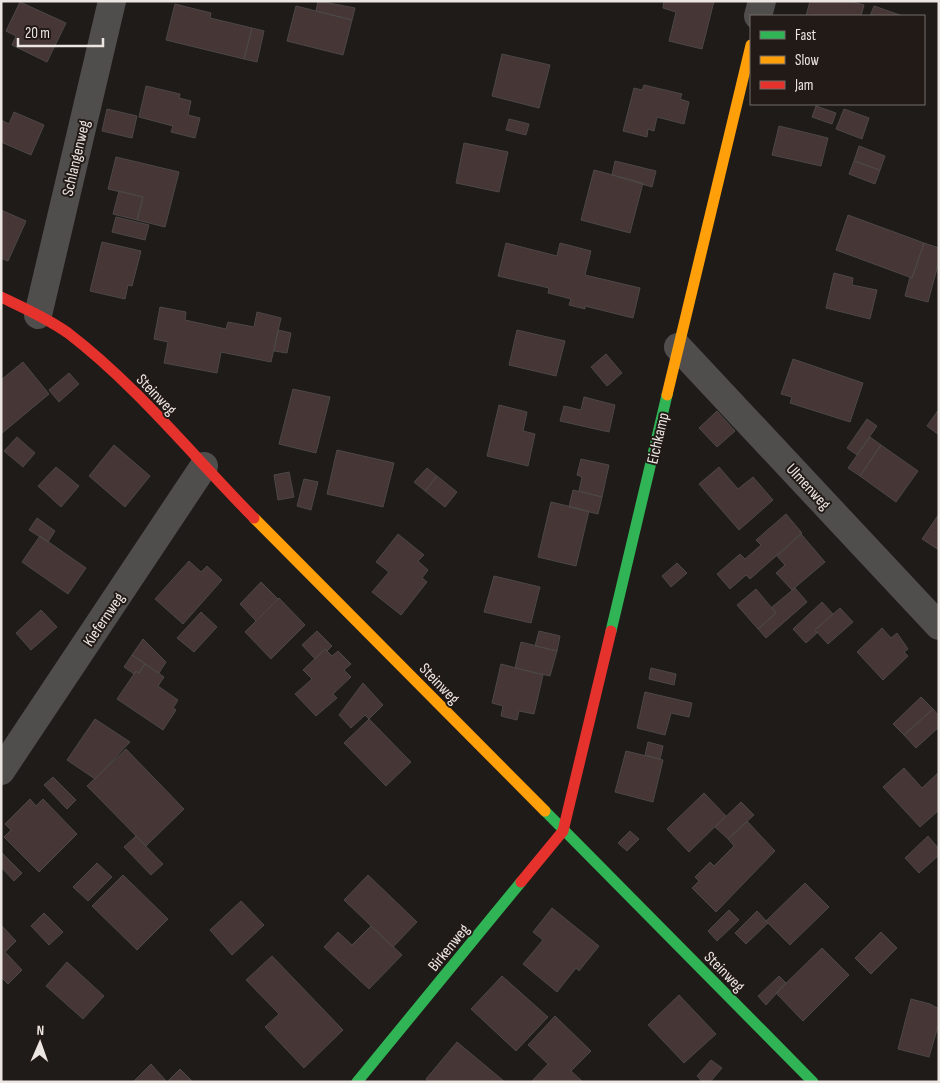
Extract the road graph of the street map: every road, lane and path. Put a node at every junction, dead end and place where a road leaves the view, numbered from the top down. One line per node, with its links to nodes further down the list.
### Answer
1 (112, 1): 6 (street, Schlangenweg)
2 (762, 1): 3 (street)
3 (758, 15)
4 (750, 49): 7 (street, Eichkamp)
5 (1, 297): 6 (street, Steinweg)
6 (38, 315): 8 (street, Steinweg)
7 (678, 347): 9 (street, Ulmenweg); 11 (street, Eichkamp)
8 (204, 466): 10 (street, Kiefernweg); 11 (street, Steinweg)
9 (939, 626)
10 (1, 771)
11 (563, 831): 12 (street, Birkenweg); 13 (street, Steinweg)
12 (357, 1082)
13 (813, 1082)

